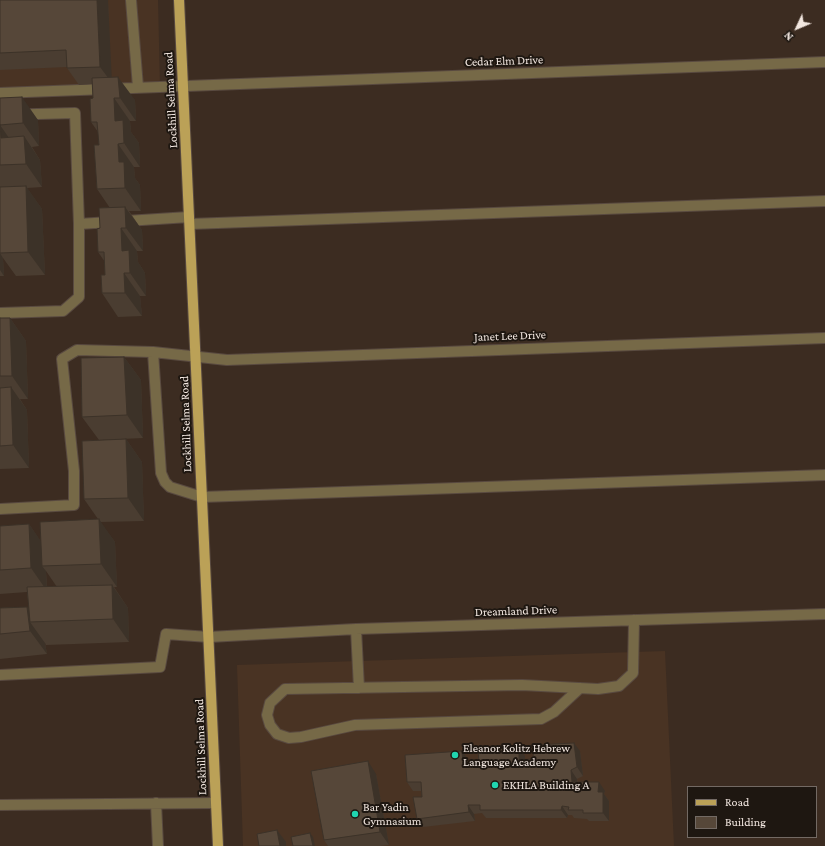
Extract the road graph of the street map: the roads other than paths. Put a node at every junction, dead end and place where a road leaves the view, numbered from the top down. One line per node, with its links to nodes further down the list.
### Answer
1 (131, 0): 5 (street)
2 (179, 0): 4 (main road, Lockhill Selma Road)
3 (825, 62): 4 (street, Cedar Elm Drive)
4 (183, 86): 5 (street, Cedar Elm Drive); 9 (main road, Lockhill Selma Road)
5 (138, 87): 6 (street, Cedar Elm Drive)
6 (0, 92)
7 (0, 115): 10 (street)
8 (825, 201): 9 (street)
9 (189, 221): 10 (street); 14 (main road, Lockhill Selma Road)
10 (79, 224): 11 (street)
11 (0, 313)
12 (825, 338): 14 (street, Janet Lee Drive)
13 (153, 352): 14 (street, Janet Lee Drive); 16 (street); 17 (street, Janet Lee Drive)
14 (196, 358): 16 (main road, Lockhill Selma Road)
15 (825, 475): 16 (street)
16 (202, 497): 21 (main road, Lockhill Selma Road)
17 (0, 509)
18 (825, 614): 19 (street, Dreamland Drive)
19 (634, 620): 20 (street, Dreamland Drive); 24 (street)
20 (356, 629): 21 (street, Dreamland Drive); 23 (street)
21 (209, 637): 22 (street, Dreamland Drive); 25 (main road, Lockhill Selma Road)
22 (0, 675)
23 (359, 688): 24 (street); 24 (street)
24 (580, 688)
25 (216, 802): 26 (street); 29 (main road, Lockhill Selma Road)
26 (156, 803): 27 (street); 28 (street)
27 (0, 805)
28 (158, 846)
29 (218, 846)

